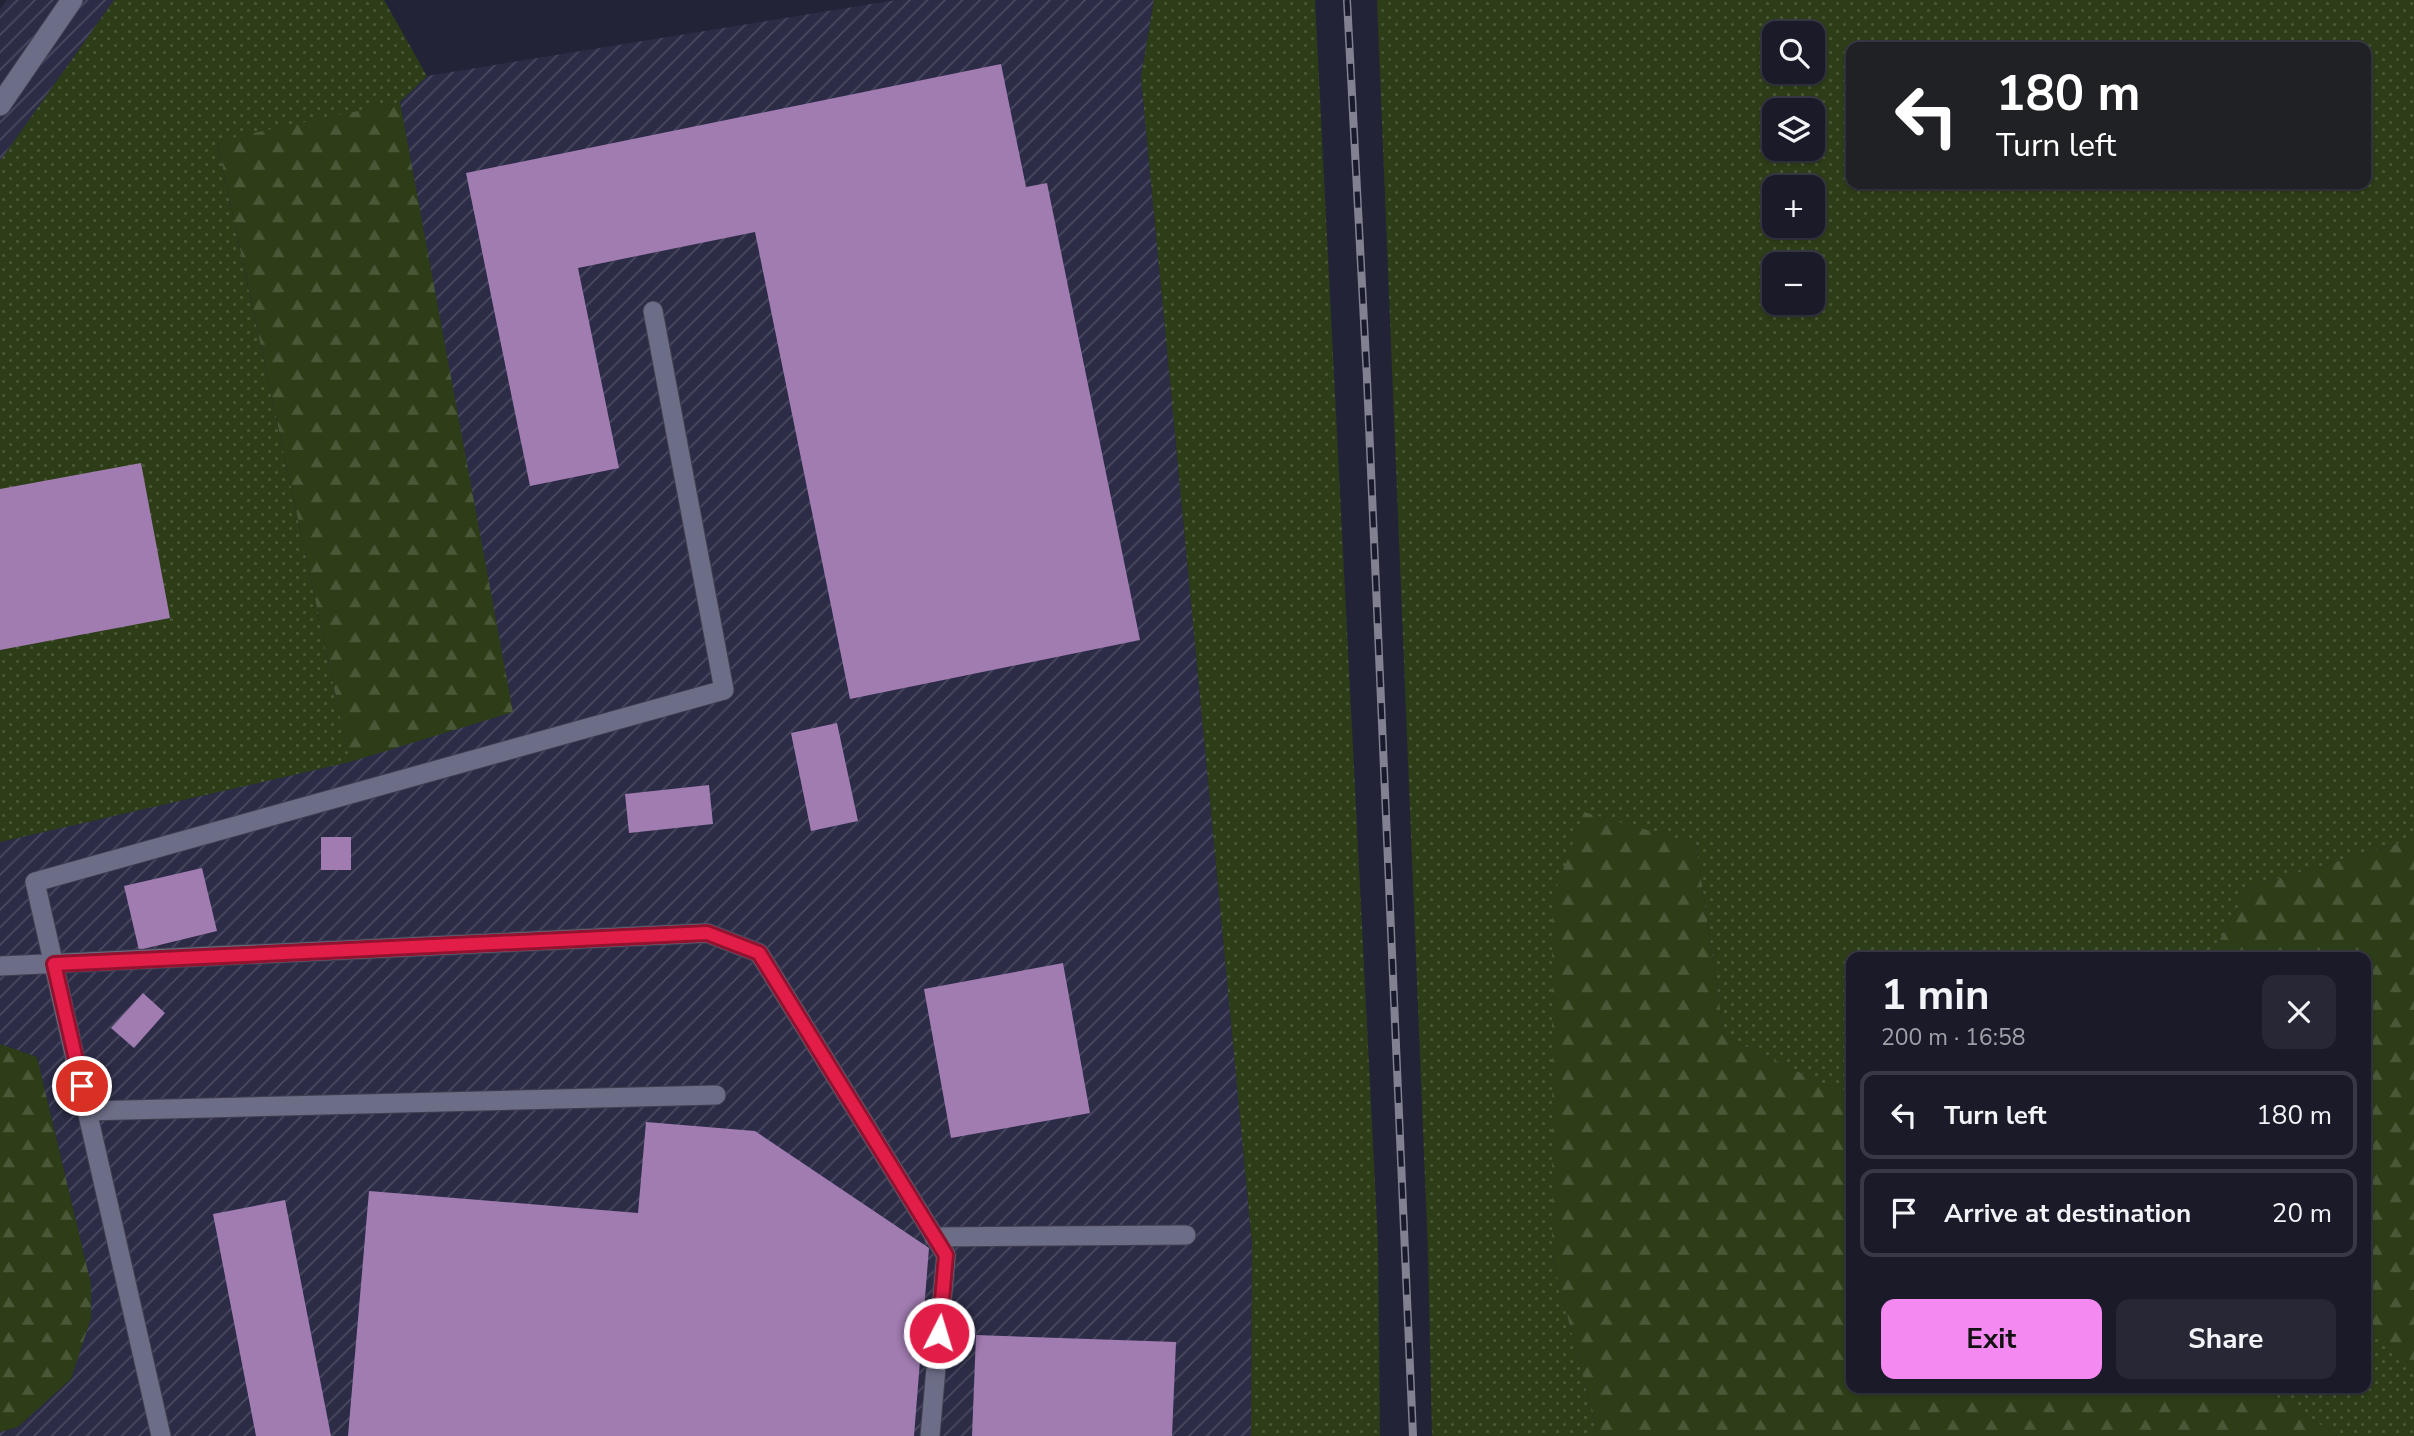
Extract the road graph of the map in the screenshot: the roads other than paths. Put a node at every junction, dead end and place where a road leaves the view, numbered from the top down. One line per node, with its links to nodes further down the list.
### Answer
1 (72, 0): 2 (street)
2 (0, 105)
3 (653, 311): 4 (lane)
4 (54, 964): 5 (lane); 7 (lane); 9 (lane)
5 (0, 966)
6 (716, 1096): 7 (lane)
7 (87, 1111): 10 (lane)
8 (1186, 1235): 9 (lane)
9 (934, 1237): 11 (lane)
10 (161, 1436)
11 (930, 1436)

